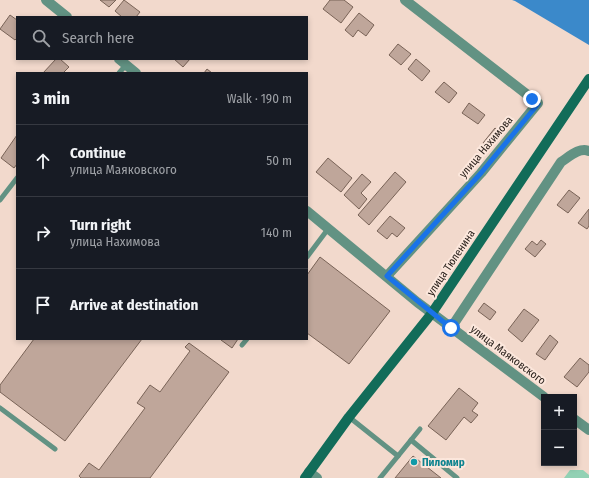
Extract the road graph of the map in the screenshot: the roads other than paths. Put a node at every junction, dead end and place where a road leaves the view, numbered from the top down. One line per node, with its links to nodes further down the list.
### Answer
1 (46, 0): 3 (street)
2 (405, 0): 14 (street, улица Нахимова)
3 (66, 16)
4 (122, 62): 5 (lane); 6 (street)
5 (119, 72)
6 (135, 72)
7 (589, 79): 15 (main road, улица Тюленина)
8 (589, 151): 16 (street)
9 (16, 179): 10 (lane)
10 (0, 200)
11 (308, 213): 12 (street, улица Маяковского)
12 (328, 229): 13 (lane); 14 (street, улица Маяковского)
13 (308, 256)
14 (387, 276): 15 (street, улица Маяковского)
15 (432, 313): 16 (street, улица Маяковского); 21 (main road, улица Тюленина)
16 (451, 328): 19 (street, улица Маяковского)
17 (246, 340): 18 (lane)
18 (242, 345)
19 (541, 395)
20 (0, 408): 26 (lane)
21 (349, 417): 27 (lane); 28 (main road, улица Тюленина)
22 (577, 421): 24 (street)
23 (420, 429): 25 (lane)
24 (589, 430)
25 (411, 440): 27 (lane); 30 (lane)
26 (54, 450)
27 (398, 456): 29 (lane)
28 (310, 476)
29 (380, 478)
30 (458, 478)

